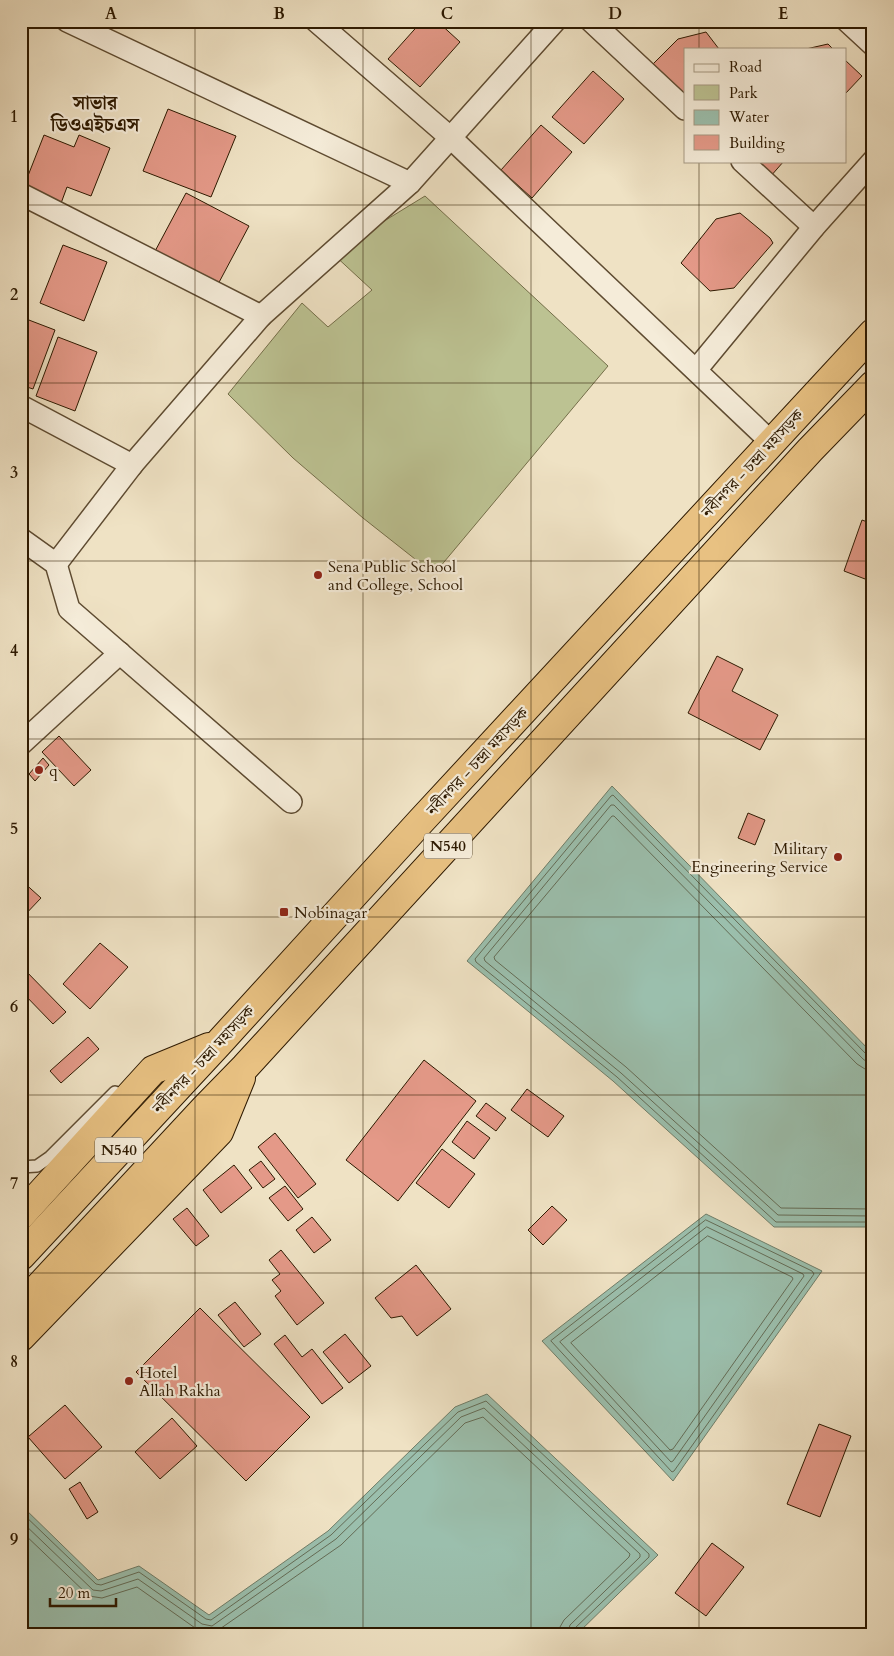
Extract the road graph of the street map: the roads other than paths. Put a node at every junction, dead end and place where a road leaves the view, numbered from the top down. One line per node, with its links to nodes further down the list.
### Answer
1 (67, 21): 11 (street)
2 (316, 21): 8 (street)
3 (555, 21): 8 (street)
4 (591, 21): 7 (street)
5 (846, 21): 6 (street)
6 (873, 45)
7 (684, 107)
8 (452, 139): 11 (street); 16 (street)
9 (873, 161): 13 (street)
10 (743, 162): 13 (street)
11 (410, 183): 14 (street)
12 (23, 198): 14 (street)
13 (814, 227): 16 (street)
14 (261, 316): 20 (street)
15 (873, 333): 19 (highway, নবীনগর - চন্দ্রা মহাসড়ক / N540)
16 (696, 370): 19 (street)
17 (872, 387): 27 (highway, নবীনগর - চন্দ্রা মহাসড়ক / N540)
18 (21, 406): 20 (street)
19 (771, 442): 26 (highway, নবীনগর - চন্দ্রা মহাসড়ক / N540)
20 (132, 465): 22 (street)
21 (21, 539): 22 (street)
22 (56, 564): 23 (street)
23 (120, 652): 24 (street); 25 (street)
24 (21, 744)
25 (291, 802)
26 (218, 1044): 28 (lane); 31 (highway); 32 (highway, নবীনগর - চন্দ্রা মহাসড়ক / N540)
27 (245, 1067): 33 (highway, নবীনগর - চন্দ্রা মহাসড়ক / N540); 34 (highway)
28 (139, 1068)
29 (125, 1082): 30 (lane)
30 (21, 1167)
31 (21, 1215)
32 (21, 1256)
33 (21, 1306)
34 (21, 1337)

